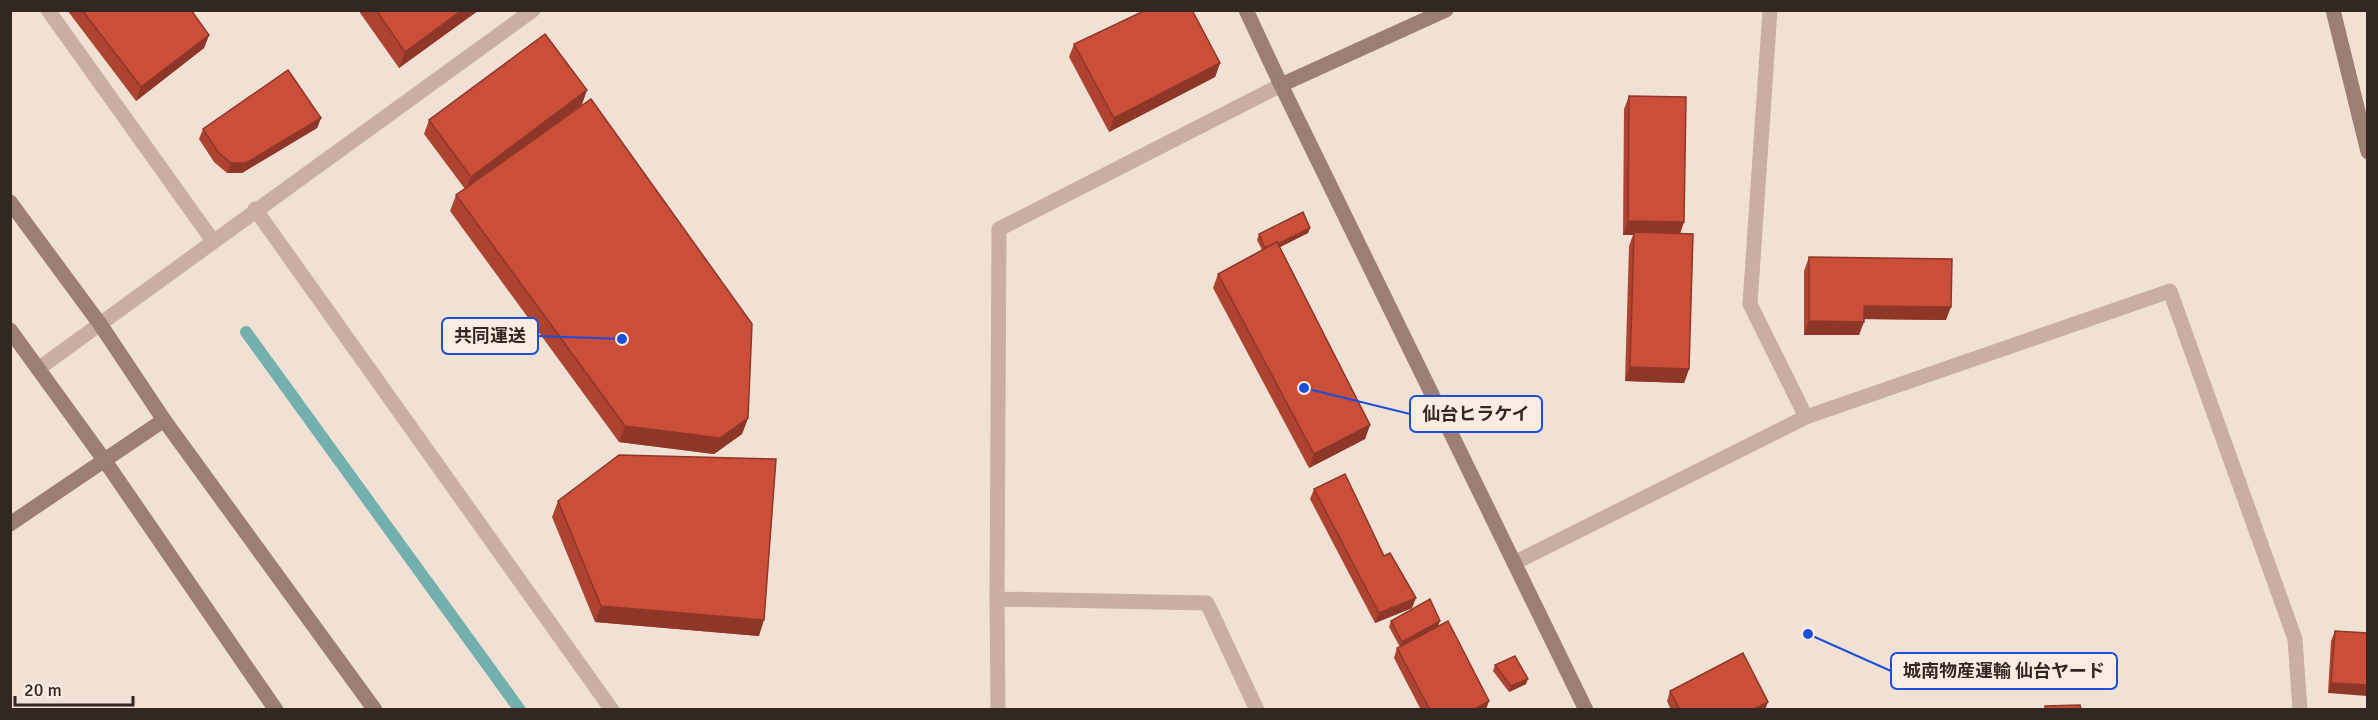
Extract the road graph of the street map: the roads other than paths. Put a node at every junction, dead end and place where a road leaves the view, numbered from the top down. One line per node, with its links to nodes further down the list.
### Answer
1 (48, 10): 11 (street)
2 (533, 10): 10 (street)
3 (1246, 10): 7 (street)
4 (1446, 10): 7 (street)
5 (1770, 10): 15 (street)
6 (2333, 10): 8 (street)
7 (1281, 85): 19 (street); 20 (street)
8 (2367, 152)
9 (10, 201): 12 (street)
10 (255, 209): 11 (street); 23 (street)
11 (213, 242): 12 (street)
12 (100, 324): 14 (street); 16 (street)
13 (10, 330): 14 (street)
14 (38, 369): 17 (street)
15 (1806, 417): 19 (street); 27 (street)
16 (164, 420): 17 (street); 22 (street)
17 (105, 461): 18 (street); 21 (street)
18 (10, 524)
19 (1514, 563): 26 (street)
20 (997, 599): 24 (street); 25 (street)
21 (276, 710)
22 (375, 710)
23 (612, 710)
24 (998, 710)
25 (1257, 710)
26 (1586, 710)
27 (2300, 710)

